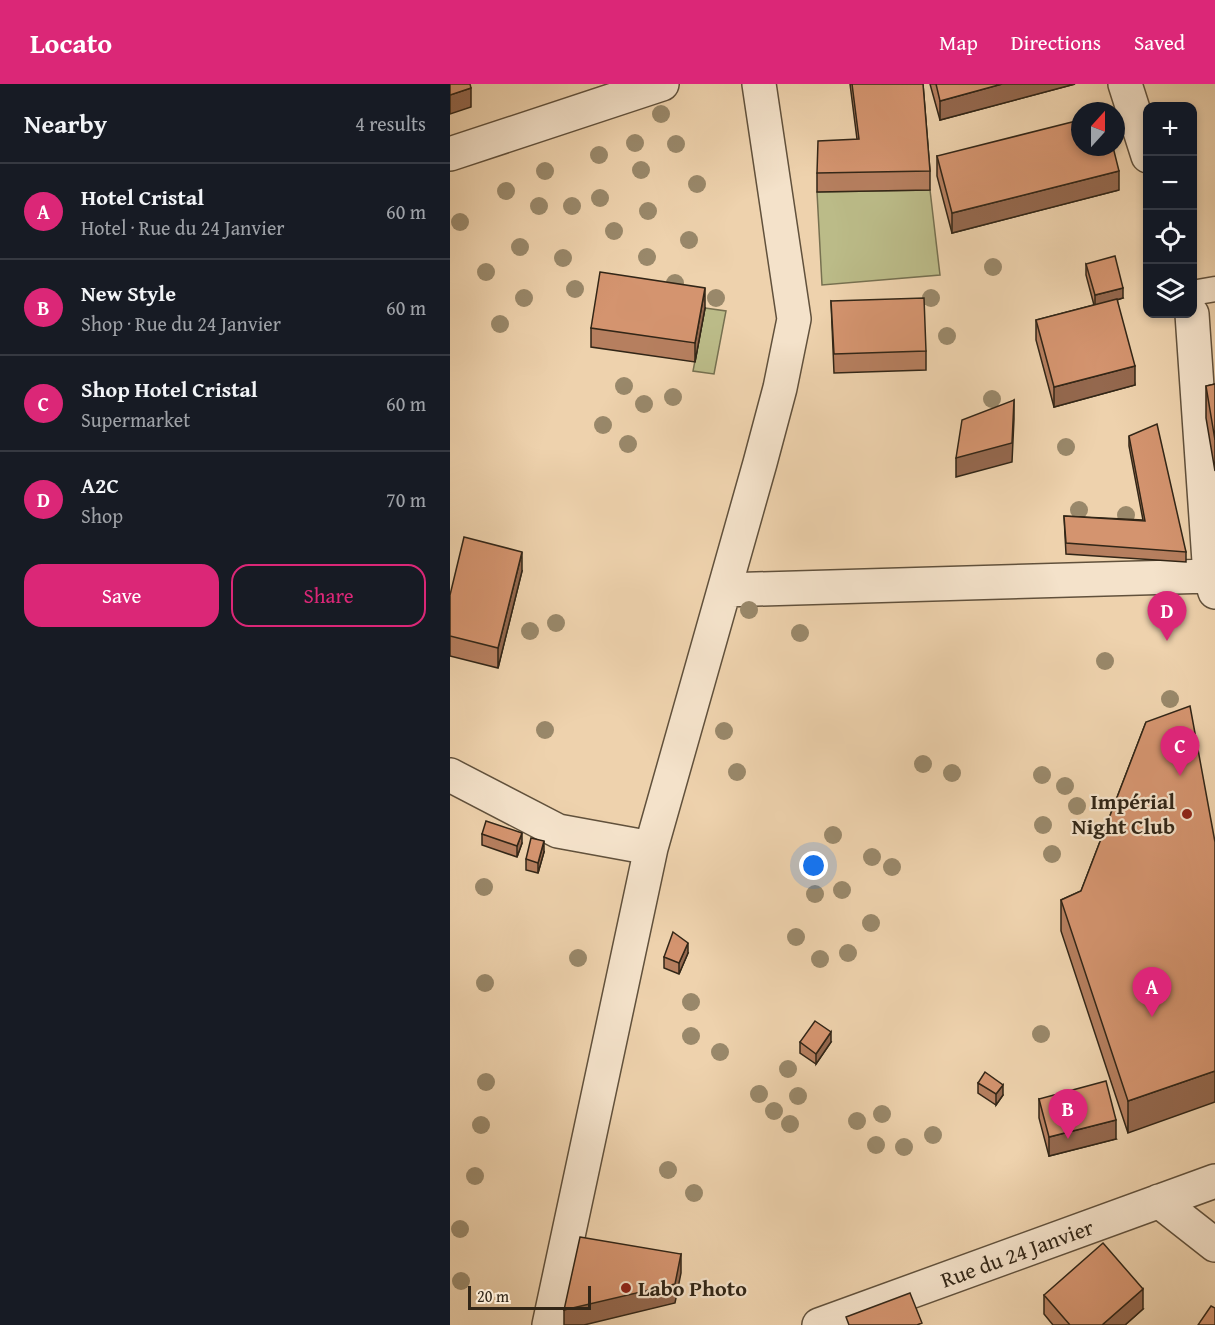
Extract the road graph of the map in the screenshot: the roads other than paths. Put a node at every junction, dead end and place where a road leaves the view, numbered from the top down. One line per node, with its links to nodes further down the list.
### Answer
1 (662, 84): 5 (street)
2 (759, 84): 10 (street)
3 (1125, 84): 4 (street)
4 (1143, 140)
5 (450, 154)
6 (1215, 289): 7 (lane)
7 (1197, 292)
8 (1192, 318): 9 (street)
9 (1213, 584): 10 (street)
10 (724, 590): 12 (street)
11 (450, 775): 12 (street)
12 (651, 848): 16 (street)
13 (1215, 1181): 14 (street, Rue du 24 Janvier)
14 (1159, 1201): 15 (street); 17 (street, Rue du 24 Janvier)
15 (1215, 1245)
16 (549, 1325)
17 (819, 1325)

